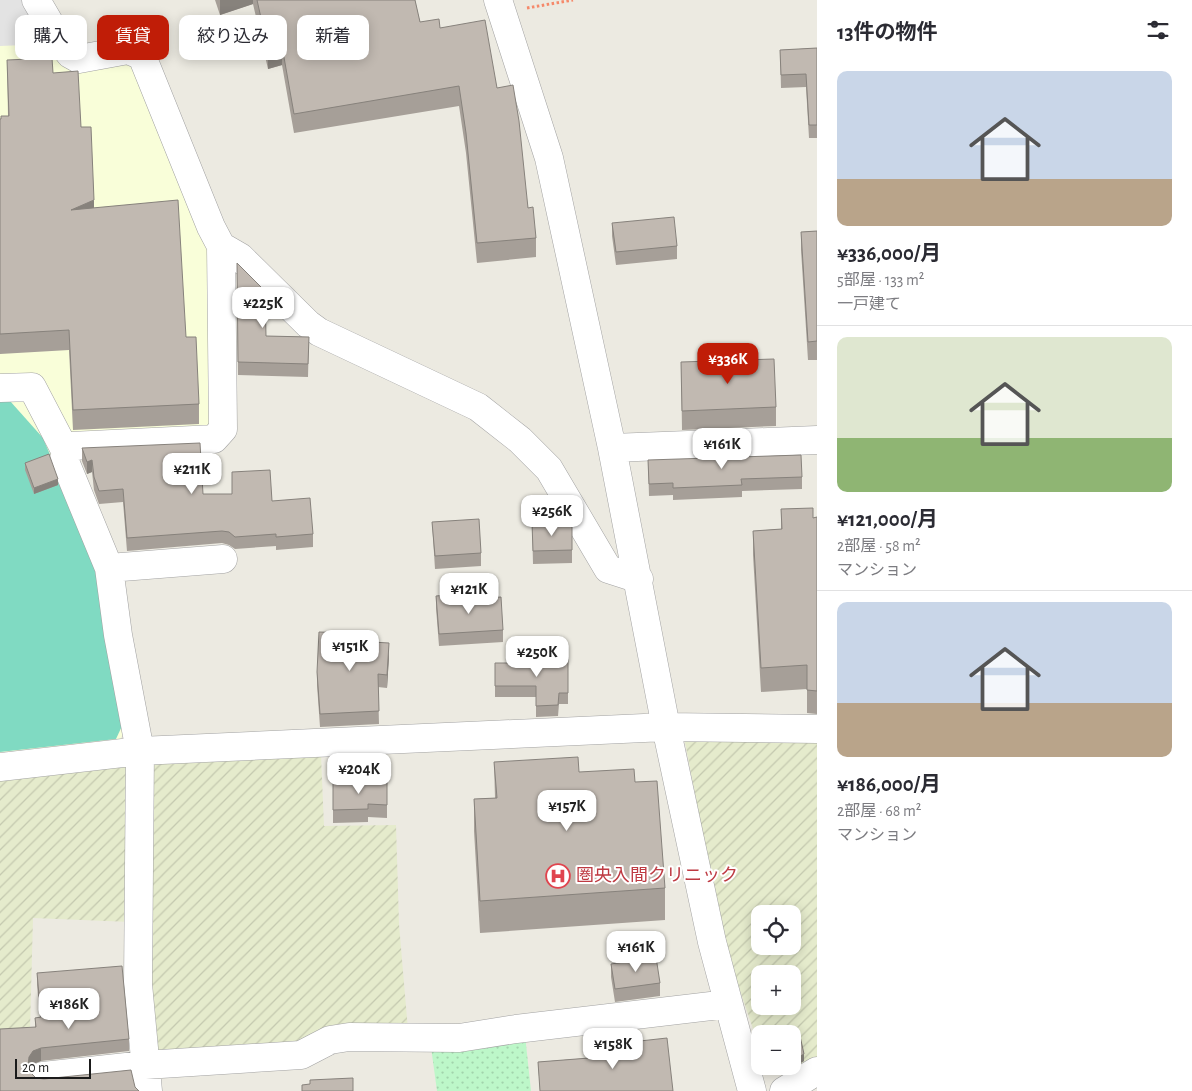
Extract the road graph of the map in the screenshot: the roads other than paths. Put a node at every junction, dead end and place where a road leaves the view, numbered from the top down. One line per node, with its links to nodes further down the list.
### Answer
1 (36, 0): 3 (street)
2 (500, 7): 6 (street)
3 (222, 246): 7 (street); 10 (street)
4 (0, 388): 7 (street)
5 (817, 440): 6 (street)
6 (612, 448): 10 (street)
7 (67, 454): 9 (street)
8 (223, 559): 9 (street)
9 (109, 568): 13 (street)
10 (639, 579): 11 (street)
11 (666, 727): 12 (street); 13 (street); 15 (street)
12 (817, 730)
13 (140, 751): 14 (street); 18 (street)
14 (0, 767)
15 (728, 1004): 18 (street); 19 (street)
16 (817, 1071): 20 (street)
17 (43, 1076): 18 (street)
18 (146, 1078)
19 (752, 1091)
20 (784, 1091)

